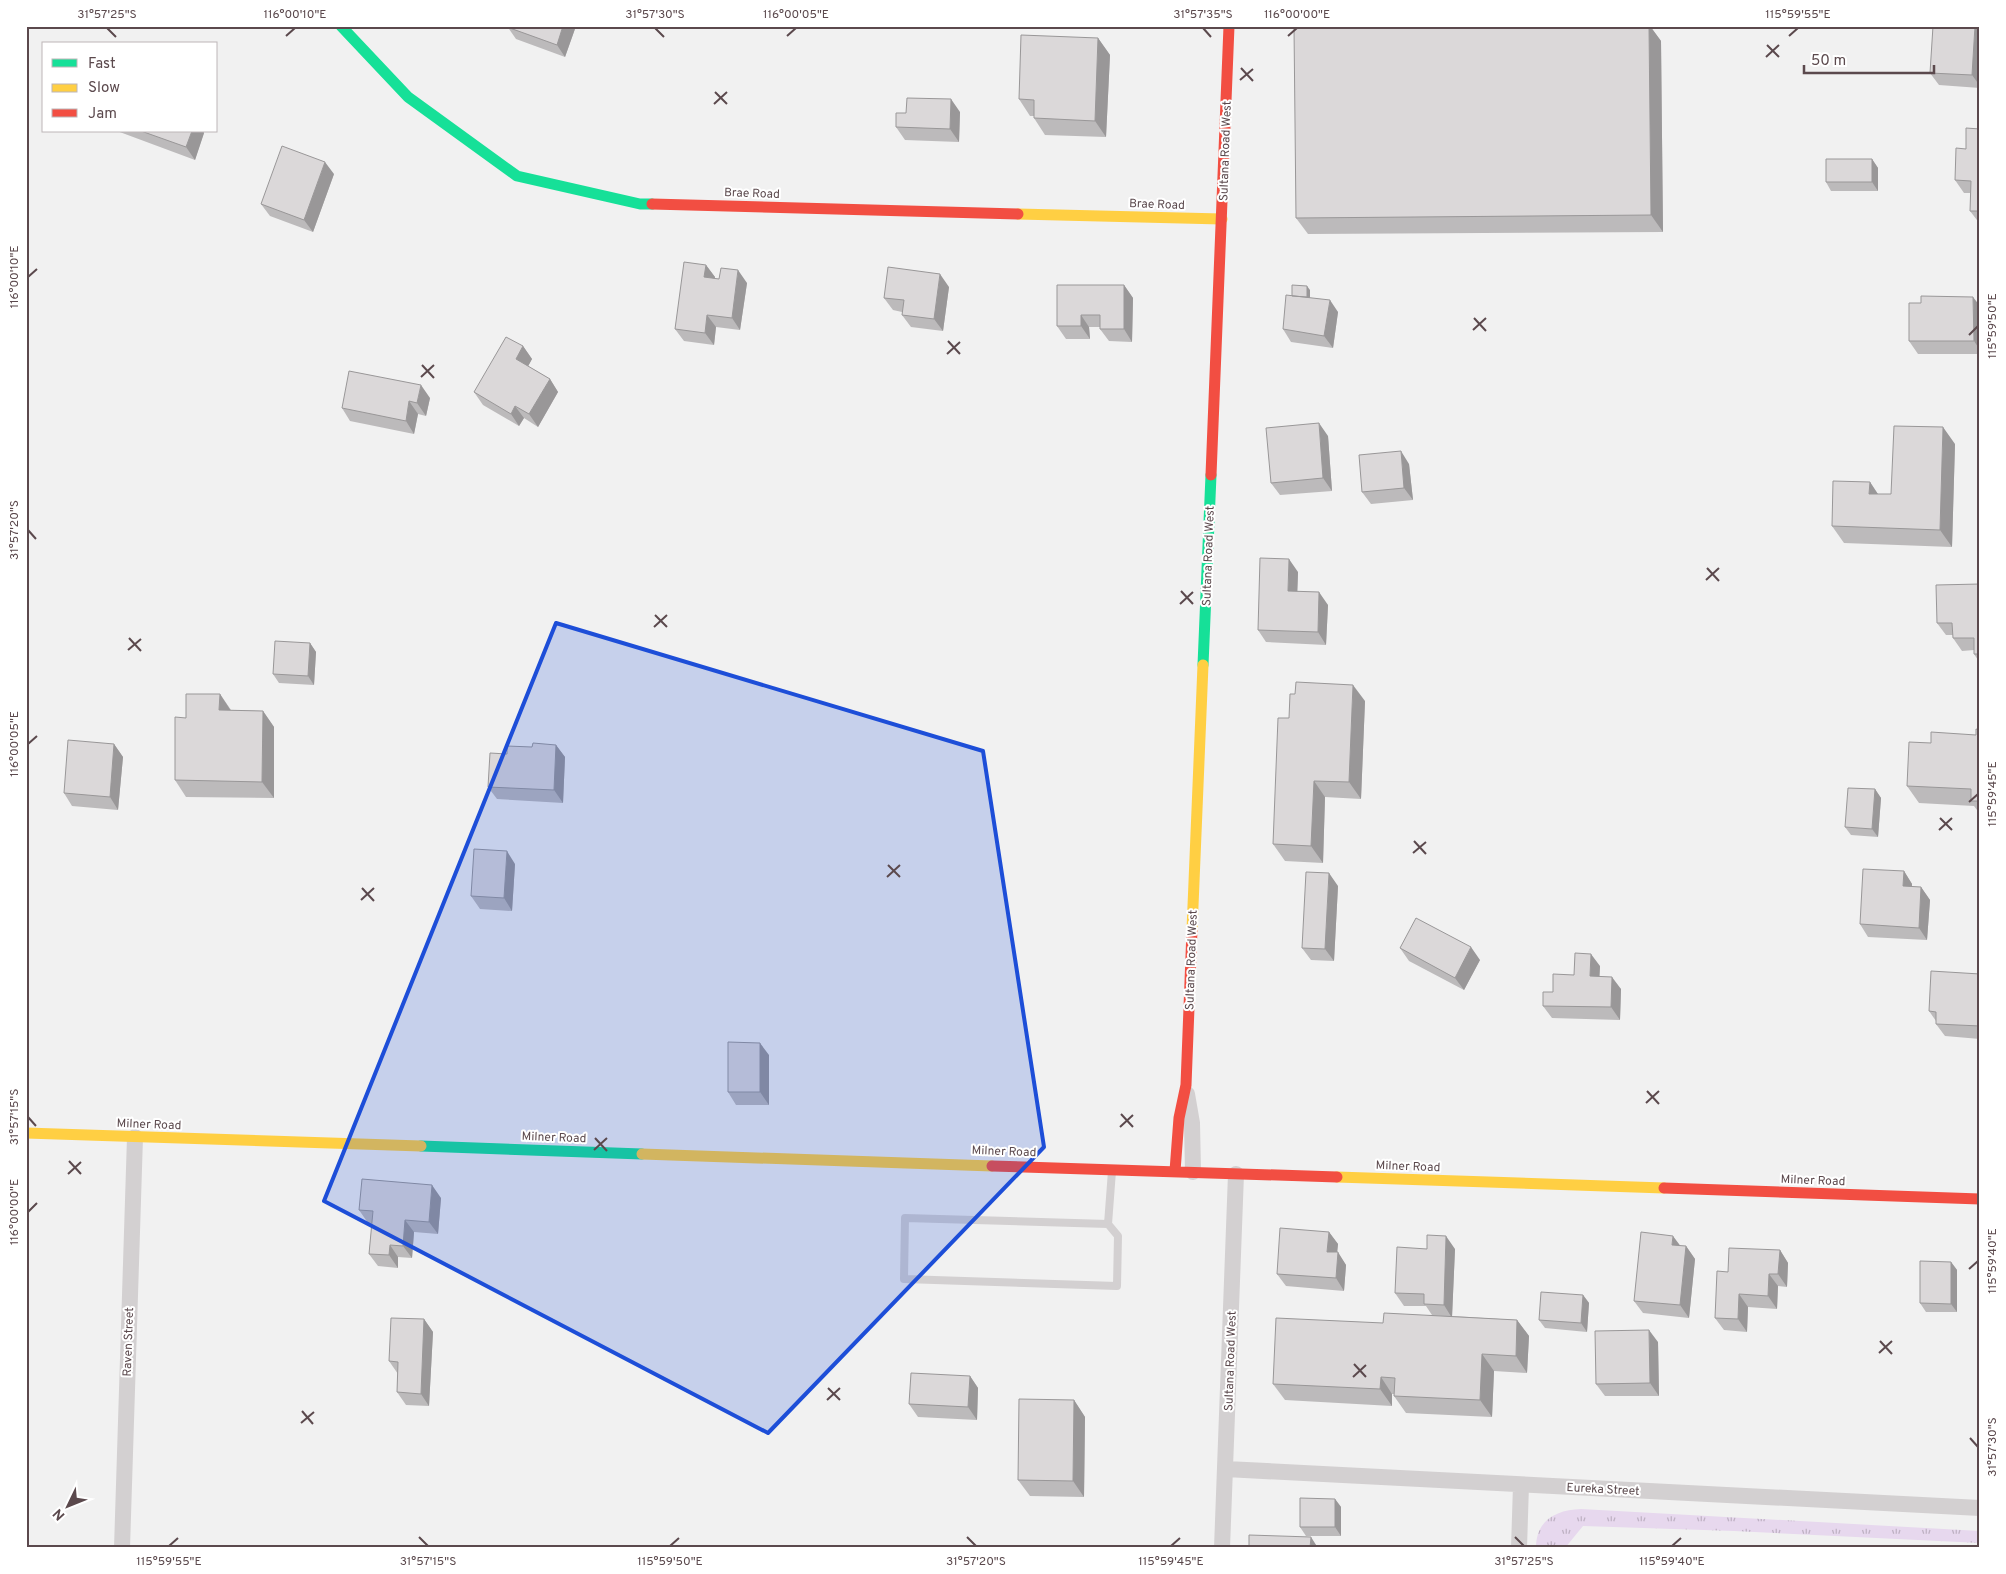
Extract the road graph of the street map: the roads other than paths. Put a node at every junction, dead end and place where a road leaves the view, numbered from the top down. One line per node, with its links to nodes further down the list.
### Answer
1 (341, 26): 3 (street, Brae Road)
2 (1229, 26): 3 (street, Sultana Road West)
3 (1222, 219): 4 (street, Sultana Road West)
4 (1186, 1085): 8 (street, Sultana Road West); 9 (street, Sultana Road West)
5 (26, 1133): 6 (street, Milner Road)
6 (135, 1137): 7 (street, Milner Road); 16 (street, Raven Street)
7 (1112, 1169): 8 (street, Milner Road); 12 (lane)
8 (1174, 1171): 9 (street, Milner Road)
9 (1193, 1172): 10 (street, Milner Road)
10 (1236, 1174): 11 (street, Milner Road); 13 (street, Sultana Road West)
11 (1980, 1200)
12 (1108, 1224): 12 (lane)
13 (1226, 1469): 14 (street, Eureka Street); 17 (street, Sultana Road West)
14 (1521, 1485): 15 (street, Eureka Street); 18 (street)
15 (1980, 1508)
16 (122, 1548)
17 (1222, 1548)
18 (1519, 1548)

